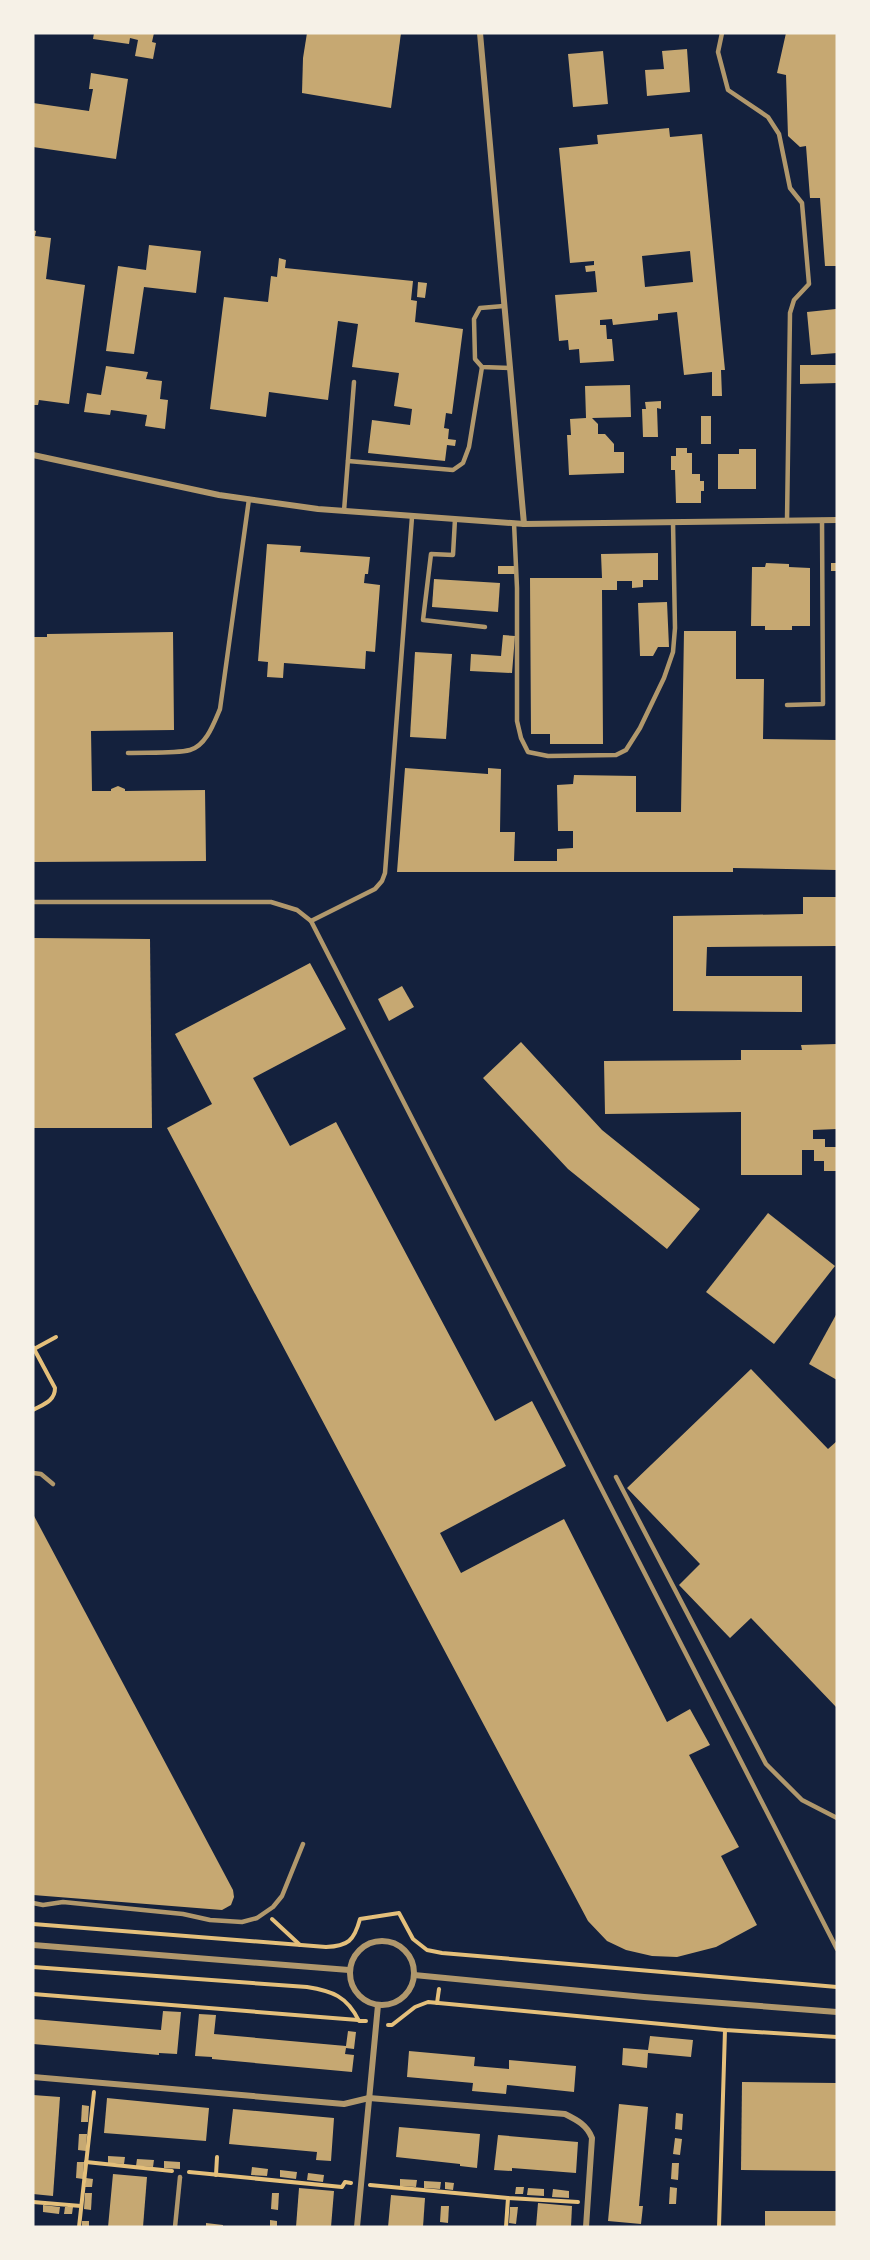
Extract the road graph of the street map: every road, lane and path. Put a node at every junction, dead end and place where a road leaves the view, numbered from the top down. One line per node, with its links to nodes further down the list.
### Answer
1 (480, 33): 3 (street)
2 (722, 33): 15 (lane)
3 (504, 306): 4 (lane); 5 (street)
4 (482, 367): 5 (lane); 8 (lane)
5 (510, 368): 18 (street)
6 (354, 382): 8 (lane)
7 (33, 455): 9 (street)
8 (348, 461): 10 (lane)
9 (249, 500): 10 (street); 21 (lane)
10 (344, 511): 11 (street)
11 (412, 517): 12 (street); 23 (lane)
12 (455, 519): 17 (street); 19 (lane)
13 (822, 520): 14 (street); 15 (street); 20 (lane)
14 (837, 520)
15 (787, 521): 16 (street)
16 (673, 522): 17 (lane); 18 (street)
17 (514, 523): 18 (street)
18 (524, 524)
19 (485, 627)
20 (787, 705)
21 (128, 753)
22 (33, 902): 23 (lane)
23 (311, 921): 37 (lane)
24 (56, 1337): 25 (path)
25 (34, 1348): 26 (path)
26 (33, 1410)
27 (33, 1473): 29 (lane)
28 (616, 1477): 30 (lane)
29 (53, 1484)
30 (837, 1818)
31 (303, 1844): 33 (lane)
32 (33, 1903): 33 (lane)
33 (265, 1912): 36 (path)
34 (33, 1924): 36 (path)
35 (33, 1945): 39 (street)
36 (300, 1946): 41 (path)
37 (837, 1949)
38 (33, 1967): 45 (path)
39 (350, 1971): 40 (street); 43 (street)
40 (414, 1975): 43 (street); 44 (street)
41 (837, 1987)
42 (33, 1994): 45 (path)
43 (378, 2005): 46 (street)
44 (837, 2012)
45 (359, 2020): 46 (path)
46 (376, 2023): 47 (path); 51 (street)
47 (725, 2030): 48 (path); 66 (path)
48 (837, 2037)
49 (33, 2078): 50 (street)
50 (96, 2082): 51 (street); 53 (path)
51 (369, 2098): 56 (street); 59 (street)
52 (217, 2157): 54 (path)
53 (86, 2162): 54 (path); 60 (path)
54 (216, 2175): 56 (path)
55 (180, 2177): 62 (lane)
56 (361, 2184): 57 (path); 63 (street)
57 (508, 2198): 59 (path); 64 (path)
58 (33, 2202): 60 (path)
59 (588, 2202): 65 (street)
60 (81, 2206): 61 (path)
61 (79, 2227)
62 (175, 2227)
63 (357, 2227)
64 (506, 2227)
65 (586, 2227)
66 (719, 2227)

